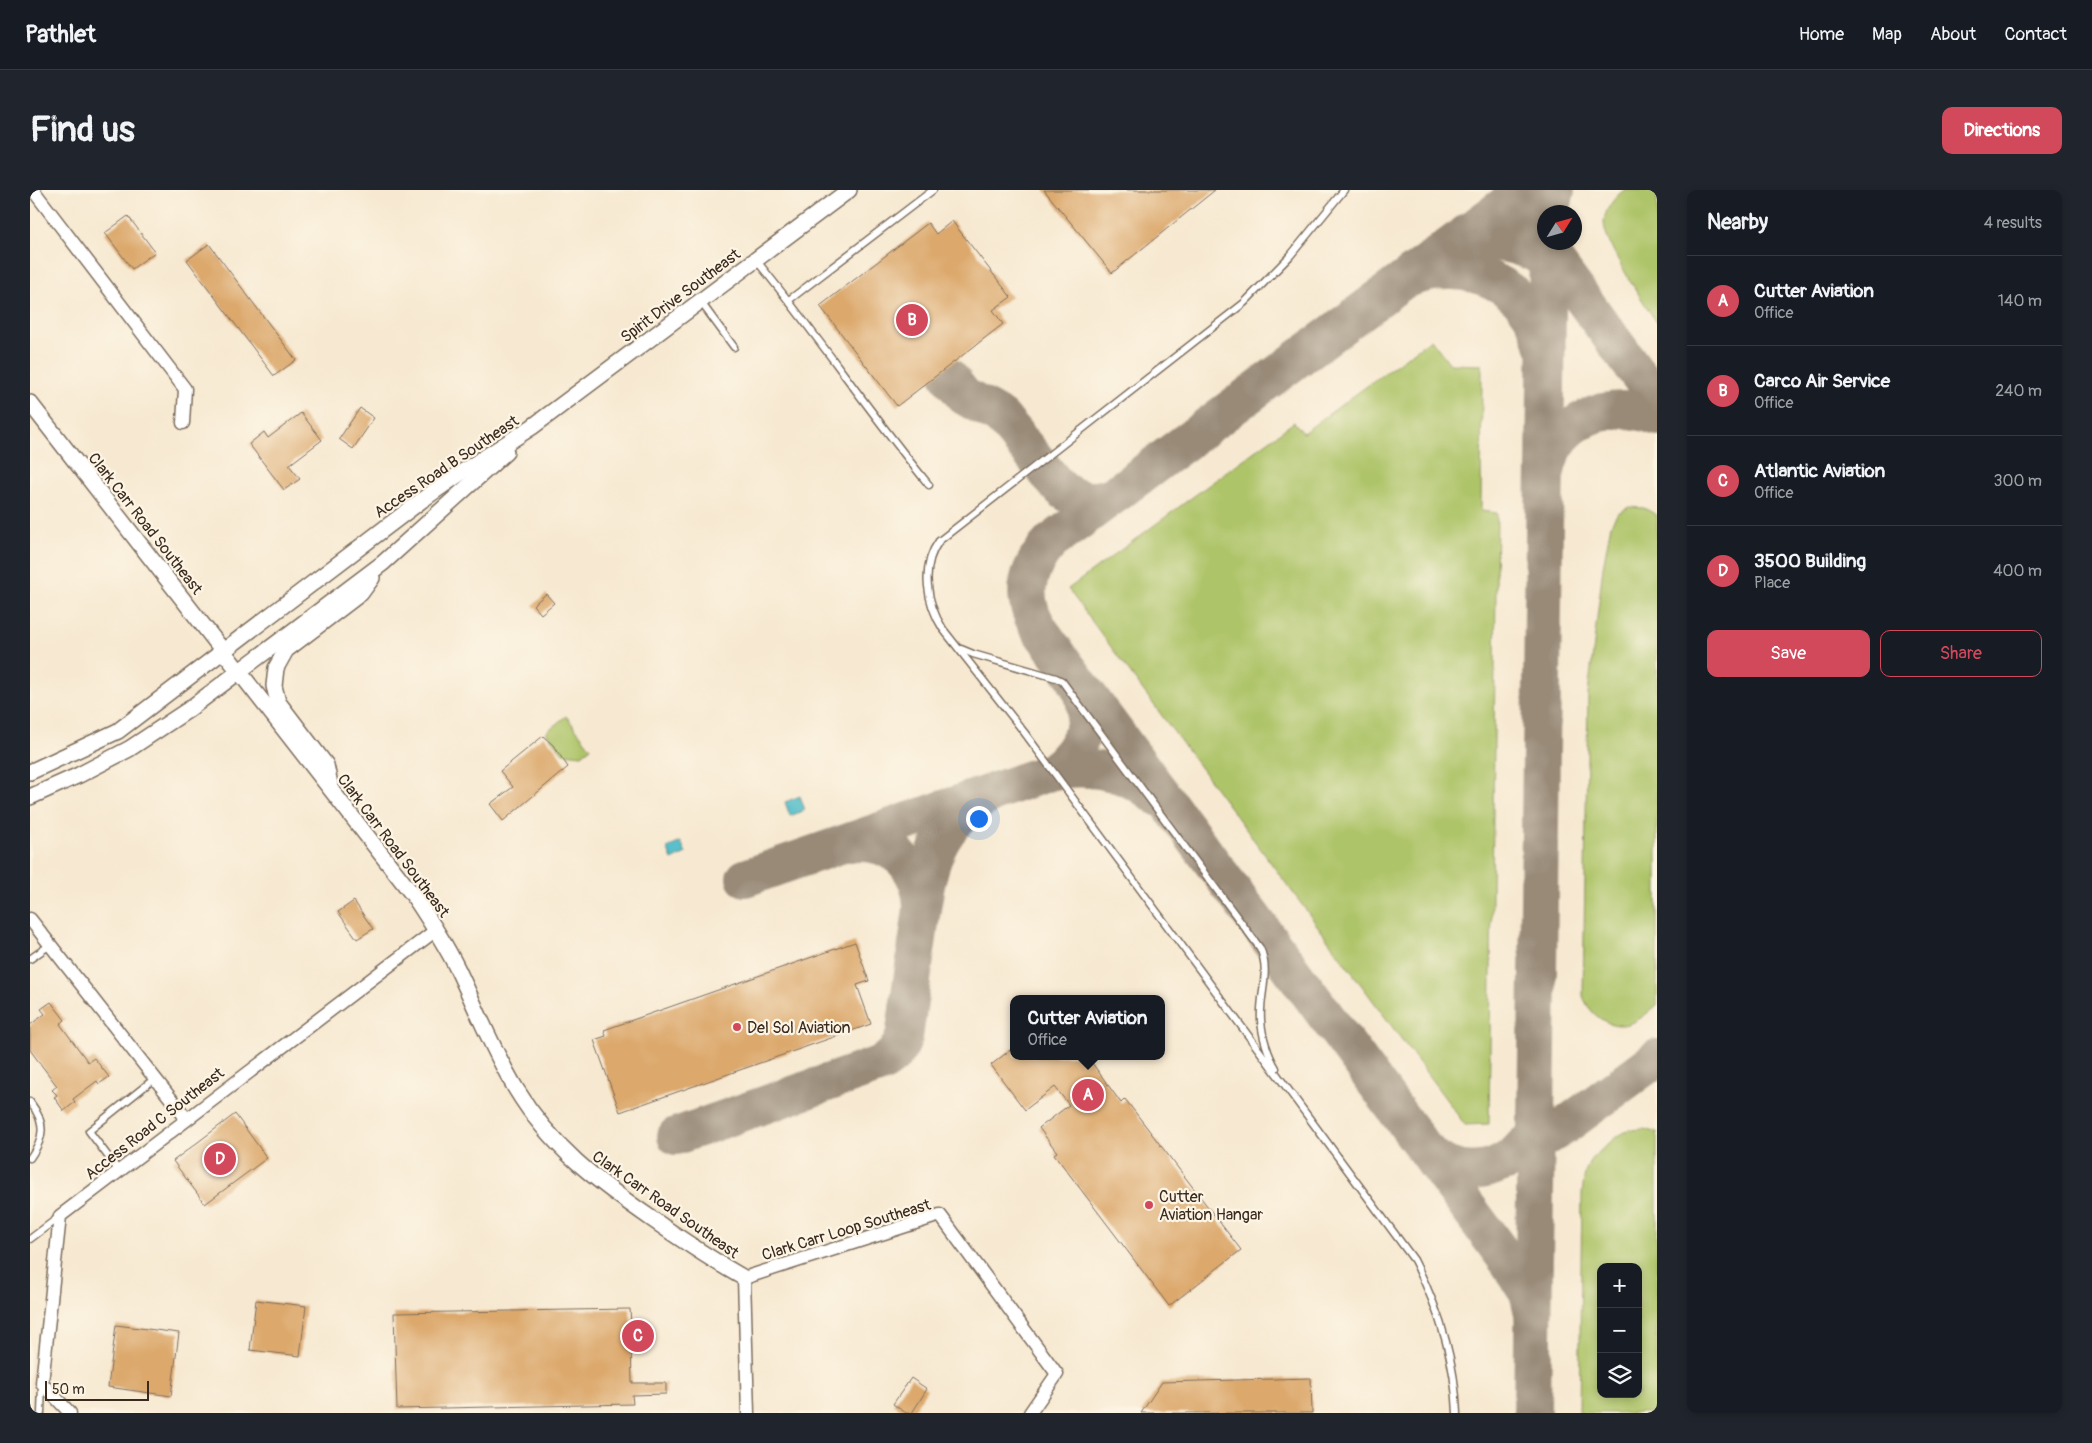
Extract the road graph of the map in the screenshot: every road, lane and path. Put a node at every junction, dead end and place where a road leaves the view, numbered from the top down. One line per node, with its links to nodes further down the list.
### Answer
1 (33, 190): 10 (street)
2 (849, 190): 5 (street, Spirit Drive Southeast)
3 (932, 190): 6 (lane)
4 (1344, 190): 14 (lane)
5 (756, 260): 6 (lane); 7 (street, Spirit Drive Southeast)
6 (789, 300): 12 (lane)
7 (700, 302): 8 (lane); 11 (street, Spirit Drive Southeast)
8 (734, 346)
9 (30, 403): 15 (street, Clark Carr Road Southeast)
10 (183, 423)
11 (532, 428): 13 (street, Access Road B Southeast); 15 (street, Access Road B Southeast)
12 (930, 485)
13 (383, 563): 16 (street, Access Road B Southeast); 18 (street)
14 (955, 643): 25 (lane); 25 (lane)
15 (224, 651): 16 (street, Clark Carr Road Southeast); 17 (street)
16 (239, 671): 18 (street, Clark Carr Road Southeast); 19 (street)
17 (30, 772)
18 (332, 791): 21 (street, Clark Carr Road Southeast)
19 (30, 797)
20 (30, 919): 22 (street)
21 (436, 930): 27 (street, Access Road C Southeast); 32 (street, Clark Carr Road Southeast)
22 (50, 945): 23 (lane); 24 (street)
23 (30, 959)
24 (154, 1079): 27 (street); 29 (lane)
25 (1288, 1090): 38 (lane)
26 (30, 1102): 28 (lane)
27 (186, 1118): 29 (street, Access Road C Southeast)
28 (30, 1158)
29 (119, 1170): 30 (street, Access Road C Southeast)
30 (60, 1216): 31 (lane); 33 (street)
31 (30, 1239)
32 (744, 1278): 36 (street); 37 (street, Clark Carr Loop Southeast)
33 (42, 1383): 34 (lane); 35 (street)
34 (41, 1413)
35 (70, 1413)
36 (748, 1413)
37 (1030, 1413)
38 (1458, 1413)

